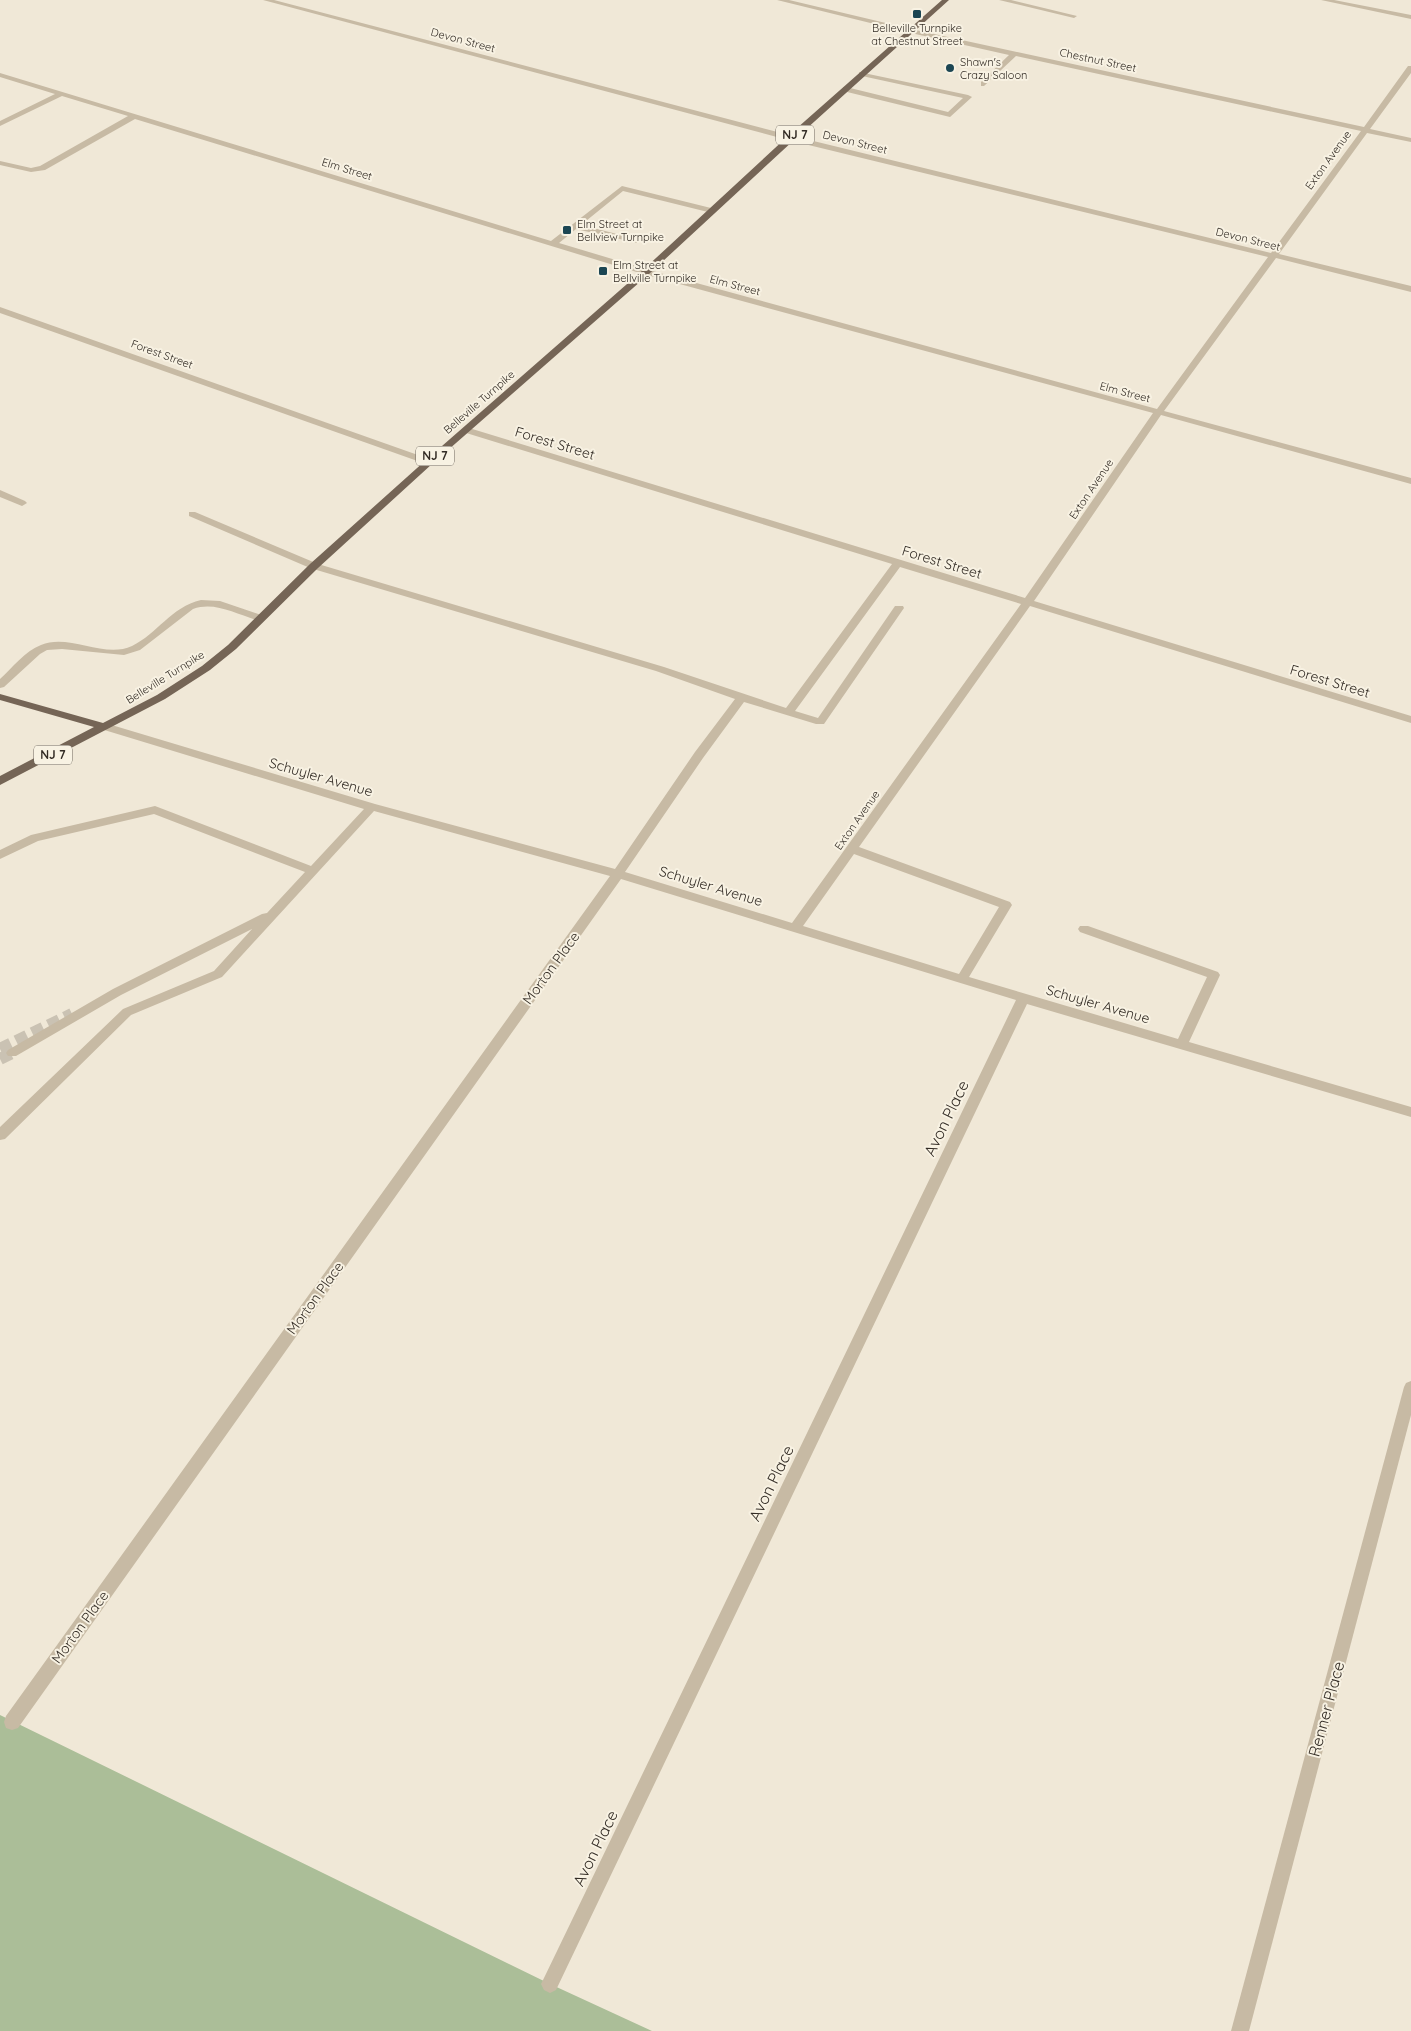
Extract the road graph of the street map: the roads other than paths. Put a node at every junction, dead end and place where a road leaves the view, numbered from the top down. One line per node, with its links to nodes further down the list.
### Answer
1 (266, 0): 19 (street, Devon Street)
2 (780, 0): 8 (street, Chestnut Street)
3 (946, 0): 8 (main road, Belleville Turnpike / NJ 7)
4 (1002, 0): 6 (street)
5 (1324, 0): 7 (street)
6 (1074, 16)
7 (1411, 17)
8 (911, 31): 9 (street, Chestnut Street); 11 (main road, Belleville Turnpike / NJ 7)
9 (1014, 54): 13 (street); 18 (street, Chestnut Street)
10 (1411, 68): 18 (street, Exton Avenue)
11 (862, 74): 14 (main road, Belleville Turnpike / NJ 7); 14 (street)
12 (0, 76): 15 (street, Elm Street)
13 (984, 84)
14 (846, 89): 19 (main road, Belleville Turnpike / NJ 7)
15 (61, 94): 16 (street, Elm Street); 17 (street)
16 (134, 116): 21 (street); 25 (street, Elm Street)
17 (0, 124)
18 (1366, 131): 20 (street, Chestnut Street); 26 (street, Exton Avenue)
19 (791, 138): 22 (main road, Belleville Turnpike / NJ 7); 26 (street, Devon Street)
20 (1411, 140)
21 (0, 163)
22 (712, 210): 23 (street); 27 (main road, Belleville Turnpike / NJ 7)
23 (575, 226): 24 (street); 25 (street)
24 (634, 241)
25 (552, 244): 27 (street, Elm Street)
26 (1274, 256): 28 (street, Devon Street); 30 (street, Exton Avenue)
27 (646, 272): 30 (street, Elm Street); 31 (main road, Belleville Turnpike / NJ 7)
28 (1411, 289)
29 (0, 310): 32 (street, Forest Street)
30 (1158, 413): 33 (street, Elm Street); 39 (street, Exton Avenue)
31 (466, 430): 32 (main road, Belleville Turnpike / NJ 7); 37 (street, Forest Street)
32 (429, 462): 38 (main road, Belleville Turnpike / NJ 7)
33 (1411, 481)
34 (0, 493): 35 (street)
35 (22, 503)
36 (192, 514): 38 (street)
37 (898, 563): 39 (street, Forest Street); 45 (street)
38 (314, 566): 41 (main road, Belleville Turnpike / NJ 7); 44 (street)
39 (1027, 602): 46 (street, Forest Street); 50 (street, Exton Avenue)
40 (899, 608): 45 (street)
41 (260, 618): 42 (street); 47 (main road, Belleville Turnpike / NJ 7)
42 (0, 685)
43 (0, 697): 47 (main road, Schuyler Avenue)
44 (742, 698): 45 (street); 53 (street, Morton Place)
45 (788, 712)
46 (1411, 720)
47 (105, 727): 48 (main road, Belleville Turnpike / NJ 7); 49 (street, Schuyler Avenue)
48 (0, 781)
49 (372, 807): 52 (street); 53 (street, Schuyler Avenue)
50 (852, 849): 55 (street, Exton Avenue); 57 (street)
51 (0, 855): 52 (street)
52 (313, 871): 54 (street)
53 (618, 874): 55 (street, Schuyler Avenue); 64 (street, Morton Place)
54 (275, 912): 60 (street); 62 (street)
55 (796, 928): 57 (street, Schuyler Avenue)
56 (1084, 929): 59 (street)
57 (962, 979): 58 (street, Schuyler Avenue)
58 (1023, 998): 59 (street, Schuyler Avenue); 65 (street, Avon Place)
59 (1182, 1044): 61 (street, Schuyler Avenue)
60 (12, 1053)
61 (1411, 1112)
62 (0, 1135)
63 (1411, 1387): 66 (street, Renner Place)
64 (12, 1722)
65 (550, 1984)
66 (1240, 2031)

